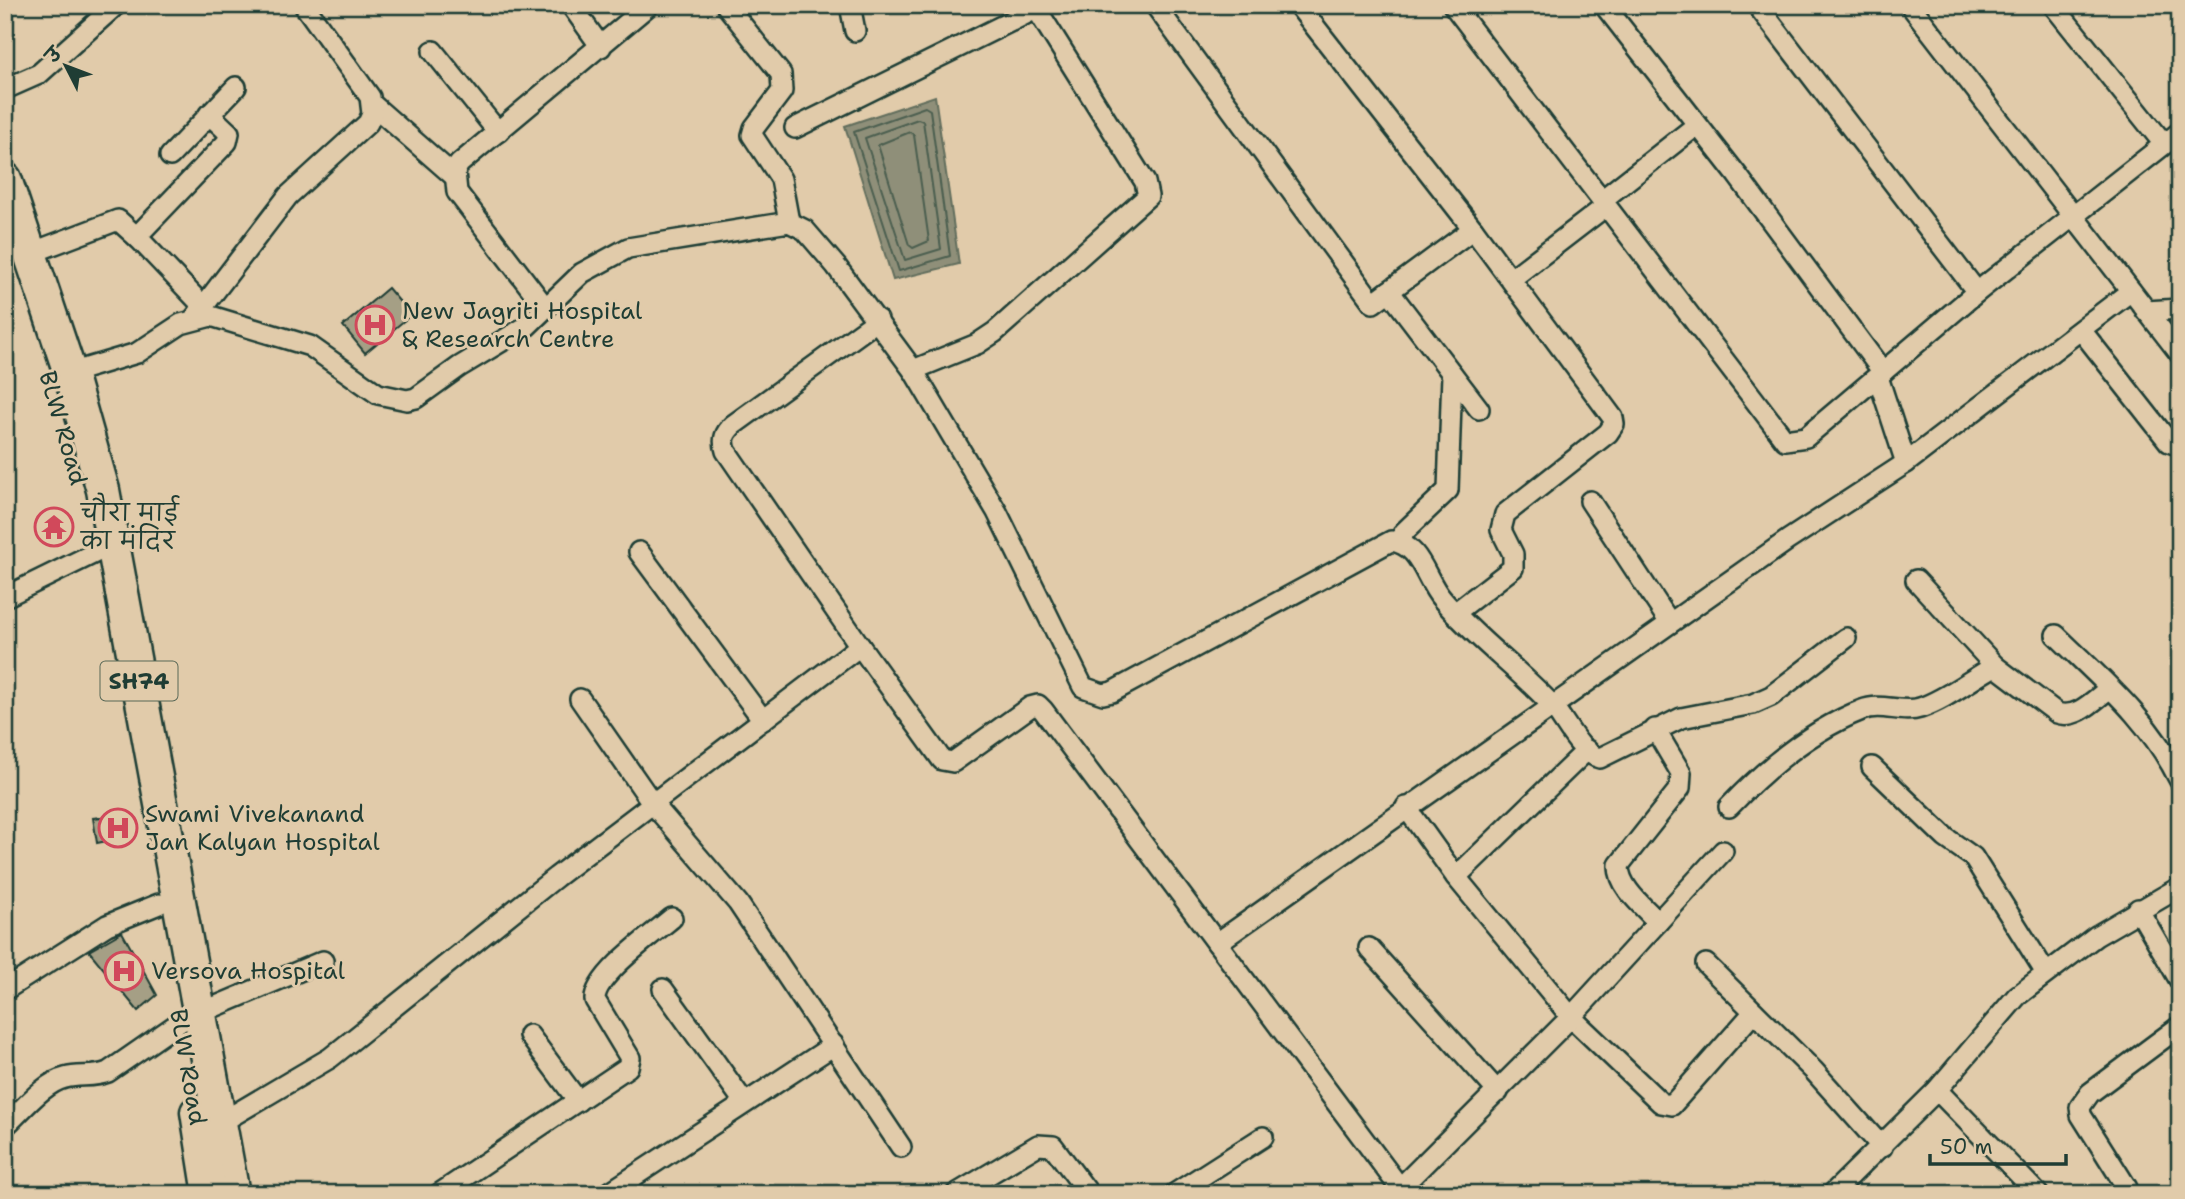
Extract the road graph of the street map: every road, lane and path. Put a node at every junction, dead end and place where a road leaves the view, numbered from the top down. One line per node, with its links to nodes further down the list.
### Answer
1 (117, 5): 19 (street)
2 (304, 5): 20 (street)
3 (571, 5): 16 (street)
4 (649, 5): 16 (street)
5 (726, 5): 31 (street)
6 (850, 5): 15 (street)
7 (1155, 5): 37 (street)
8 (1298, 5): 32 (street)
9 (1453, 5): 29 (street)
10 (1604, 5): 22 (street)
11 (1757, 5): 38 (street)
12 (1910, 5): 30 (street)
13 (2053, 5): 25 (street)
14 (1035, 7): 23 (street); 47 (street)
15 (855, 31)
16 (601, 47): 24 (street)
17 (433, 51): 24 (street)
18 (236, 87): 21 (street)
19 (5, 89)
20 (373, 106): 27 (street); 42 (street)
21 (209, 114): 26 (street); 33 (street)
22 (1697, 125): 29 (street); 50 (street)
23 (795, 128)
24 (498, 132): 27 (street)
25 (2172, 138): 30 (street)
26 (170, 156)
27 (454, 176): 39 (street)
28 (5, 179): 34 (main road, SH74)
29 (1604, 203): 35 (street); 50 (street)
30 (2072, 214): 36 (street); 38 (street)
31 (789, 222): 39 (street); 43 (street)
32 (1473, 229): 35 (street); 37 (street)
33 (139, 239): 34 (street); 42 (street)
34 (18, 249): 45 (main road, BLW Road / SH74)
35 (1511, 279): 60 (street)
36 (2131, 290): 41 (street); 44 (street)
37 (1389, 291): 49 (street)
38 (1977, 292): 50 (street)
39 (545, 307): 42 (street)
40 (2180, 309): 41 (street)
41 (2146, 311): 46 (street)
42 (198, 313): 48 (street)
43 (878, 320): 47 (street); 64 (street)
44 (2081, 330): 52 (street); 53 (street)
45 (48, 339): 48 (main road, SH74); 56 (main road, BLW Road / SH74)
46 (2180, 354)
47 (914, 370): 55 (street)
48 (69, 373): 56 (main road, SH74)
49 (1452, 374): 51 (street); 55 (street)
50 (1880, 374): 53 (street)
51 (1479, 408)
52 (2180, 446)
53 (1906, 463): 61 (street)
54 (1590, 501): 61 (street)
55 (1401, 542): 60 (street)
56 (105, 549): 59 (street); 80 (main road, BLW Road / SH74); 94 (main road, SH74)
57 (639, 552): 69 (street)
58 (1916, 580): 65 (street)
59 (5, 597)
60 (1456, 612): 68 (street)
61 (1670, 622): 68 (street)
62 (2056, 635): 66 (street)
63 (1846, 638): 70 (street)
64 (860, 646): 69 (street); 84 (street)
65 (1995, 666): 66 (street); 76 (street)
66 (2110, 688): 73 (street)
67 (580, 699): 74 (street)
68 (1552, 705): 71 (street); 75 (street)
69 (764, 720): 74 (street)
70 (1655, 729): 71 (street); 83 (street)
71 (1587, 750): 78 (street)
72 (1872, 767): 88 (street)
73 (2180, 781)
74 (653, 804): 97 (street); 102 (street)
75 (1406, 807): 78 (street); 84 (street)
76 (1729, 807)
77 (1723, 851): 83 (street)
78 (1456, 877): 93 (street)
79 (2180, 887): 81 (street)
80 (159, 904): 91 (street); 94 (main road, BLW Road / SH74)
81 (2138, 909): 88 (street); 89 (street)
82 (672, 918): 100 (street)
83 (1658, 922): 93 (street)
84 (1217, 943): 108 (street)
85 (1369, 948): 99 (street)
86 (323, 961): 94 (street)
87 (1706, 964): 92 (street)
88 (2046, 973): 98 (street)
89 (2180, 981)
90 (663, 989): 101 (street)
91 (5, 990)
92 (1754, 1012): 93 (street); 106 (street)
93 (1571, 1017): 99 (street)
94 (190, 1018): 102 (main road, SH74); 103 (street); 109 (main road, BLW Road / SH74)
95 (2180, 1027): 107 (street)
96 (529, 1035): 100 (street)
97 (834, 1045): 101 (street); 105 (street)
98 (1937, 1090): 106 (street); 117 (street)
99 (1498, 1092): 108 (street)
100 (578, 1101): 111 (street)
101 (744, 1102): 112 (street)
102 (220, 1123): 110 (main road, SH74)
103 (5, 1126)
104 (1263, 1137): 115 (street)
105 (901, 1147)
106 (1882, 1147): 116 (street)
107 (2127, 1188)
108 (1402, 1191)
109 (210, 1194)
110 (233, 1194)
111 (439, 1194)
112 (607, 1194)
113 (956, 1194): 114 (street)
114 (1089, 1194)
115 (1174, 1194)
116 (1832, 1194)
117 (2038, 1194)

